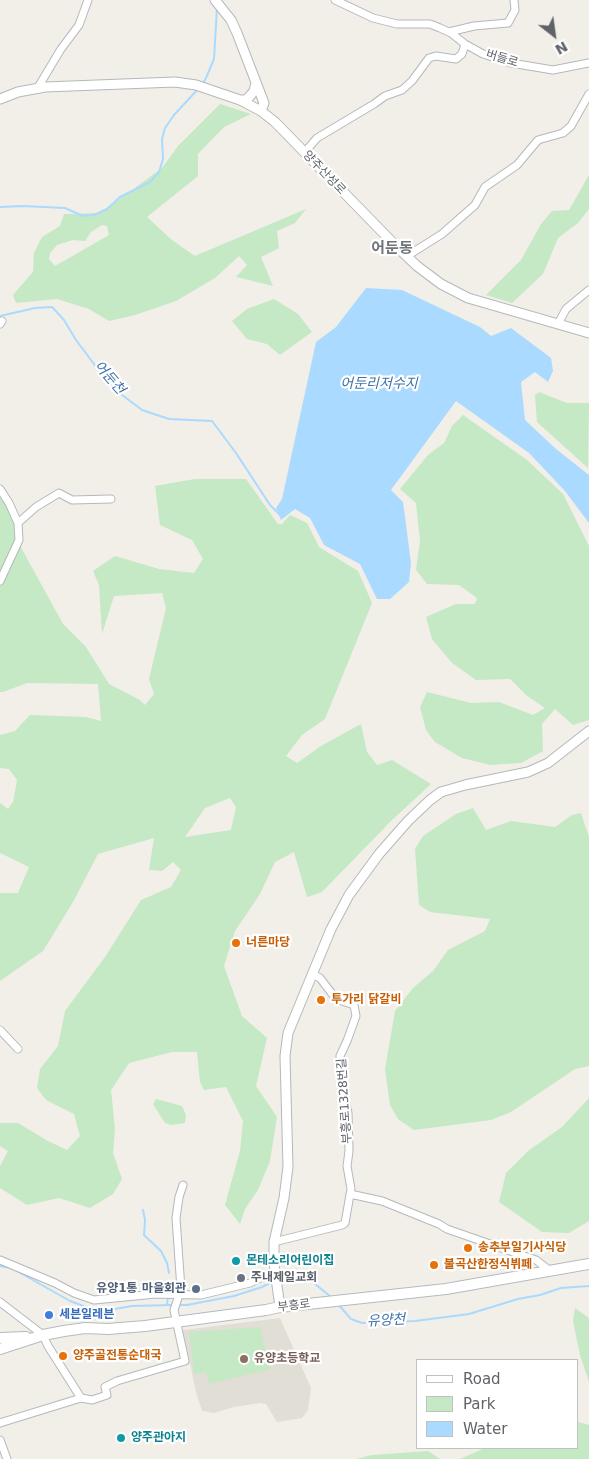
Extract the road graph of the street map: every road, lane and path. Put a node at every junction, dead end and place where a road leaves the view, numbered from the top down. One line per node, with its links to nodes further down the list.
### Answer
1 (88, 0): 9 (street)
2 (335, 0): 5 (street, 버들로)
3 (514, 0): 5 (street)
4 (218, 3): 8 (street)
5 (450, 32): 6 (street, 버들로)
6 (465, 44): 7 (street, 버들로); 14 (street)
7 (589, 62)
8 (256, 83): 12 (street); 13 (street)
9 (37, 89): 11 (street, 양주산성로); 12 (street, 양주산성로)
10 (589, 94): 15 (street)
11 (0, 99)
12 (240, 100): 13 (street, 양주산성로)
13 (262, 107): 14 (street, 양주산성로)
14 (304, 153): 15 (street, 양주산성로)
15 (407, 256): 17 (street, 양주산성로)
16 (589, 290): 17 (street)
17 (558, 324): 18 (street, 양주산성로)
18 (589, 333)
19 (0, 489): 21 (street)
20 (111, 499): 21 (street)
21 (18, 522): 22 (street)
22 (0, 581)
23 (589, 731): 24 (street)
24 (312, 974): 28 (street, 부흥로1328번길); 29 (street)
25 (0, 1030): 26 (street)
26 (18, 1049)
27 (183, 1186): 34 (street)
28 (350, 1194): 29 (street, 부흥로1328번길); 32 (street)
29 (274, 1242): 33 (street)
30 (2, 1261): 34 (street)
31 (589, 1264): 32 (main road, 부흥로)
32 (549, 1270): 36 (main road, 부흥로)
33 (275, 1274): 34 (street); 36 (street)
34 (179, 1296): 37 (street)
35 (0, 1302): 38 (street)
36 (280, 1307): 37 (main road, 부흥로)
37 (177, 1322): 38 (main road, 부흥로); 41 (street)
38 (39, 1336): 39 (main road); 40 (main road, 부흥로); 41 (street)
39 (0, 1338)
40 (0, 1349)
41 (81, 1398): 42 (street)
42 (0, 1423)
43 (0, 1440): 44 (street)
44 (5, 1458)

